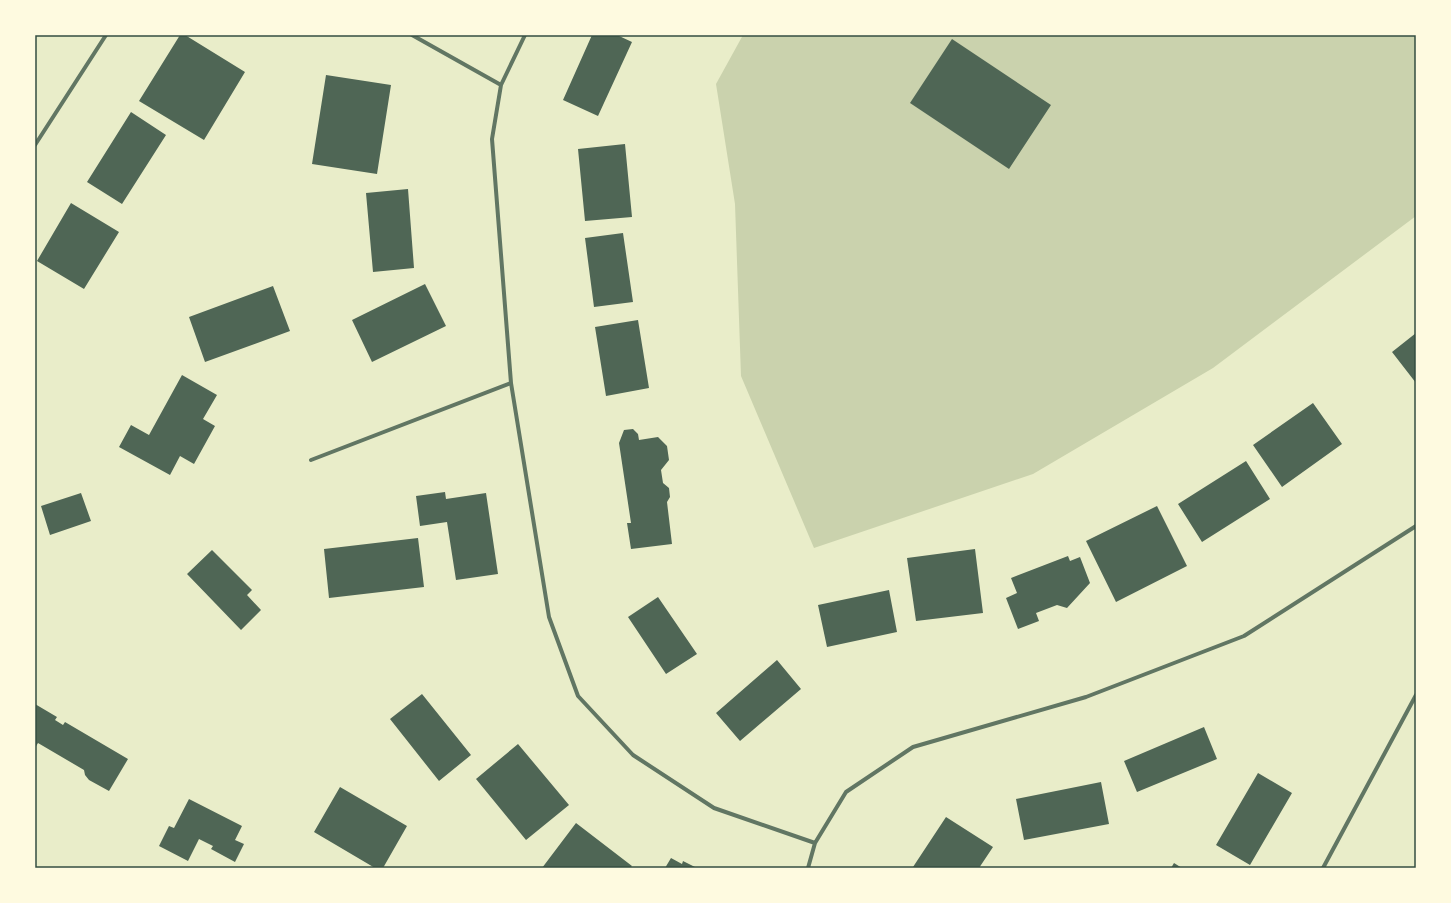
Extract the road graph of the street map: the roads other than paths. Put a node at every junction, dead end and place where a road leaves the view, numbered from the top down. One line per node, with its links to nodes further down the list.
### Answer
1 (106, 35): 5 (street)
2 (412, 35): 4 (street)
3 (525, 35): 4 (street)
4 (501, 85): 6 (street)
5 (35, 145)
6 (511, 383): 7 (street); 10 (street)
7 (311, 460)
8 (1416, 526): 10 (street)
9 (1416, 695): 12 (street)
10 (815, 843): 11 (street)
11 (808, 868)
12 (1322, 868)

